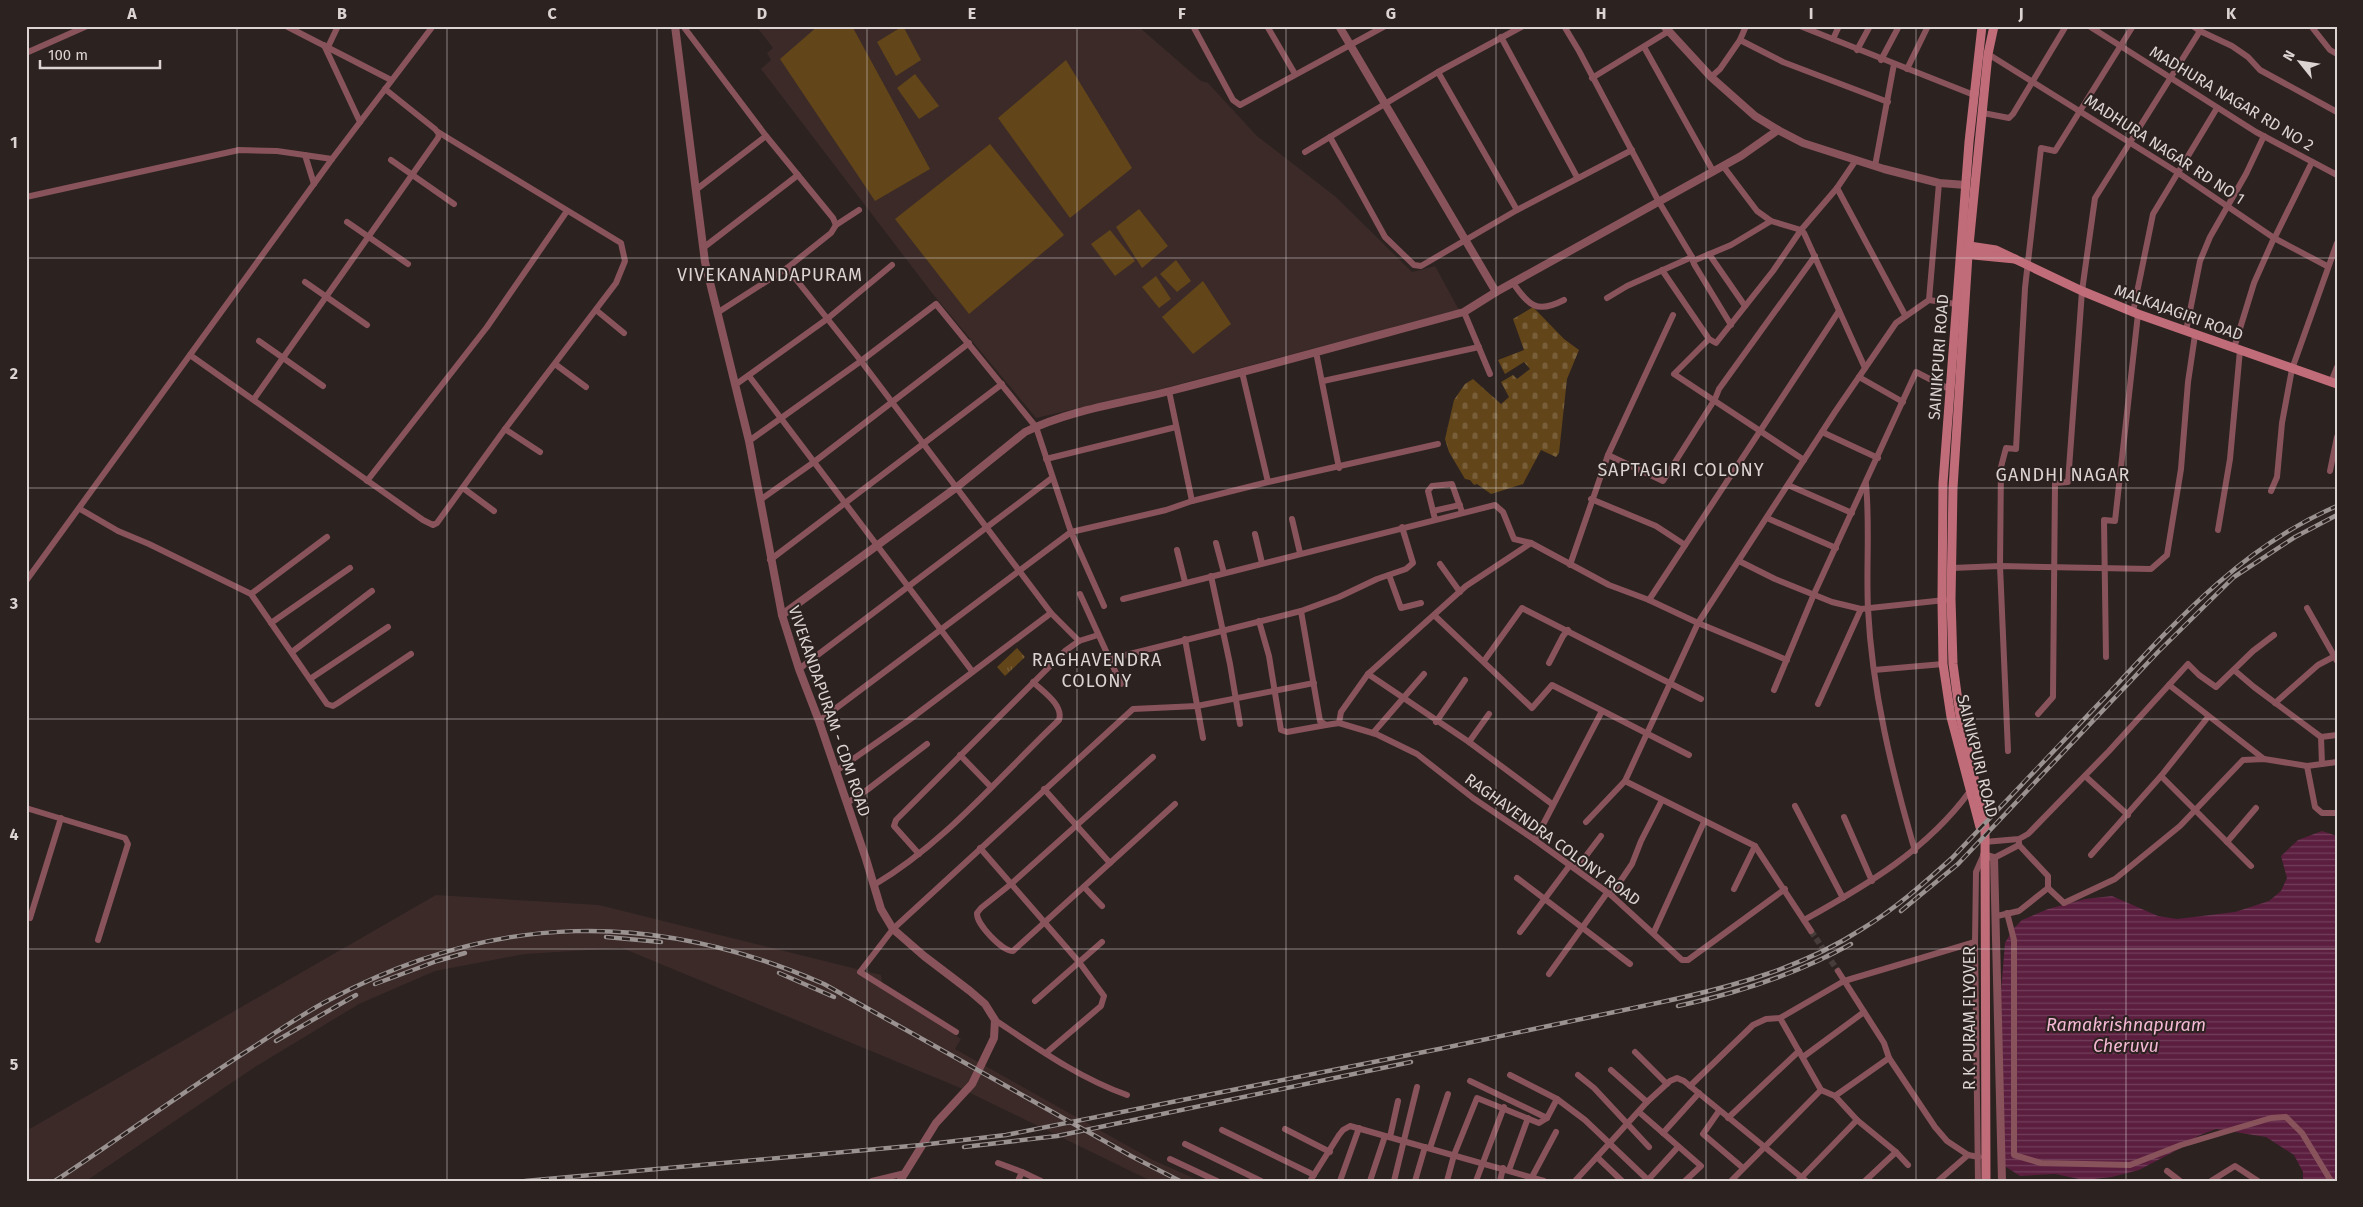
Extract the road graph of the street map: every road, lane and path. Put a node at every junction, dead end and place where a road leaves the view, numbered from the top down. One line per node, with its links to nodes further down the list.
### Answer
1 (86, 26): 37 (street)
2 (286, 26): 26 (street)
3 (338, 26): 32 (street)
4 (432, 26): 48 (street)
5 (675, 26): 84 (street, VIVEKANDAPURAM - CDM ROAD)
6 (683, 26): 61 (street)
7 (1193, 26): 44 (street)
8 (1267, 26): 44 (street)
9 (1339, 26): 33 (street)
10 (1385, 26): 33 (street)
11 (1523, 26): 29 (street)
12 (1564, 26): 47 (street)
13 (1746, 26): 31 (street)
14 (1800, 26): 30 (street)
15 (1839, 26): 30 (street)
16 (1870, 26): 36 (street)
17 (1899, 26): 40 (street)
18 (1928, 26): 42 (street)
19 (1982, 26): 51 (main road, SAINIKPURI ROAD)
20 (1994, 26): 38 (main road, SAINIKPURI ROAD)
21 (2066, 26): 49 (street)
22 (2089, 26): 35 (street, MADHURA NAGAR RD NO 2)
23 (2133, 26): 35 (street)
24 (2193, 26): 28 (street)
25 (2310, 26): 39 (street)
26 (299, 29): 32 (street)
27 (1667, 29): 34 (street); 45 (street)
28 (2200, 31): 46 (street); 56 (street)
29 (1501, 37): 43 (street); 79 (street)
30 (1833, 39): 36 (street)
31 (1740, 40): 45 (street); 52 (street)
32 (326, 46): 48 (street); 58 (street)
33 (1350, 46): 44 (street); 53 (street)
34 (1644, 47): 47 (street); 74 (street)
35 (2122, 47): 46 (street, MADHURA NAGAR RD NO 2); 55 (street)
36 (1858, 50): 40 (street)
37 (26, 53)
38 (1988, 54): 49 (street, MADHURA NAGAR RD NO 1); 57 (main road, SAINIKPURI ROAD)
39 (2337, 54)
40 (1881, 60): 41 (street)
41 (1894, 64): 42 (street); 52 (street)
42 (1907, 69): 51 (street)
43 (1438, 72): 53 (street); 90 (street)
44 (1295, 74)
45 (1711, 77): 59 (street)
46 (2170, 77): 54 (street, MADHURA NAGAR RD NO 2); 64 (street)
47 (1592, 78): 65 (street)
48 (391, 80): 50 (street)
49 (2033, 81): 55 (street, MADHURA NAGAR RD NO 1); 57 (street)
50 (385, 89): 58 (street); 60 (street)
51 (1974, 95): 82 (main road, SAINIKPURI ROAD)
52 (1888, 102): 73 (street)
53 (1385, 104): 62 (street); 98 (street)
54 (2217, 108): 63 (street, MADHURA NAGAR RD NO 2); 75 (street)
55 (2080, 111): 64 (street, MADHURA NAGAR RD NO 1); 106 (street)
56 (2337, 112)
57 (1983, 113): 101 (main road, SAINIKPURI ROAD)
58 (360, 122): 68 (street)
59 (1778, 130): 70 (street); 72 (street)
60 (438, 132): 76 (street); 91 (street)
61 (766, 136): 77 (street); 84 (street)
62 (1330, 136): 66 (street); 98 (street)
63 (2264, 136): 71 (street, MADHURA NAGAR RD NO 2); 88 (street)
64 (2131, 142): 75 (street, MADHURA NAGAR RD NO 1); 113 (street)
65 (1632, 150): 79 (street); 86 (street)
66 (1305, 152)
67 (306, 155): 68 (street); 80 (street); 85 (street)
68 (332, 159): 80 (street)
69 (391, 160): 76 (street)
70 (1856, 160): 73 (street); 83 (street)
71 (2312, 162): 78 (street, MADHURA NAGAR RD NO 2); 97 (street)
72 (1723, 166): 74 (street); 92 (street)
73 (1875, 166): 81 (street)
74 (1714, 172): 86 (street)
75 (2177, 172): 88 (street, MADHURA NAGAR RD NO 1); 125 (street)
76 (411, 174): 87 (street); 96 (street)
77 (798, 175): 94 (street); 100 (street)
78 (2337, 175)
79 (1576, 177): 90 (street)
80 (314, 184): 139 (street)
81 (1940, 184): 82 (street); 118 (street)
82 (1966, 184): 101 (main road, SAINIKPURI ROAD)
83 (1837, 188): 95 (street); 127 (street)
84 (697, 189): 100 (street, VIVEKANDAPURAM - CDM ROAD)
85 (26, 197)
86 (1659, 202): 104 (street); 112 (street)
87 (454, 204)
88 (2228, 206): 97 (street, MADHURA NAGAR RD NO 1); 132 (street)
89 (858, 210): 94 (street)
90 (1517, 210): 98 (street)
91 (567, 211): 121 (street); 181 (street)
92 (1772, 221): 95 (street); 102 (street)
93 (347, 222): 96 (street)
94 (836, 225): 109 (street)
95 (1801, 230): 103 (street); 120 (street)
96 (368, 236): 105 (street); 115 (street)
97 (2274, 238): 108 (street, MADHURA NAGAR RD NO 1); 137 (street)
98 (1466, 239): 114 (street)
99 (2337, 243): 108 (street)
100 (704, 248): 124 (street, VIVEKANDAPURAM - CDM ROAD)
101 (1965, 250): 106 (main road, MALKAJAGIRI ROAD); 119 (main road, SAINIKPURI ROAD); 221 (main road, SAINIKPURI ROAD)
102 (1709, 254): 104 (street); 120 (street)
103 (1815, 256): 123 (street); 159 (street)
104 (1693, 259): 110 (street); 130 (street)
105 (408, 264)
106 (2027, 264): 113 (main road, MALKAJAGIRI ROAD); 219 (street)
107 (892, 265): 128 (street)
108 (2327, 266): 145 (street)
109 (787, 268): 124 (street); 128 (street)
110 (1662, 270): 116 (street); 133 (street)
111 (304, 282): 115 (street)
112 (1512, 283): 114 (street); 117 (street)
113 (2082, 291): 125 (main road, MALKAJAGIRI ROAD); 222 (street)
114 (1496, 292): 122 (street)
115 (325, 296): 129 (street); 140 (street)
116 (1607, 298)
117 (1564, 300)
118 (1929, 300): 119 (street); 127 (street)
119 (1956, 304): 156 (main road, SAINIKPURI ROAD)
120 (1745, 306): 130 (street)
121 (596, 310): 131 (street); 142 (street)
122 (1464, 312): 136 (street); 138 (street)
123 (1839, 312): 144 (street); 166 (street)
124 (717, 313): 153 (street, VIVEKANDAPURAM - CDM ROAD)
125 (2135, 313): 132 (main road, MALKAJAGIRI ROAD); 223 (street)
126 (1673, 315): 173 (street)
127 (1905, 315): 144 (street)
128 (827, 319): 141 (street); 148 (street)
129 (367, 325)
130 (1731, 325): 133 (street)
131 (624, 333)
132 (2191, 333): 137 (main road, MALKAJAGIRI ROAD); 223 (street)
133 (1709, 339): 159 (street)
134 (258, 341): 140 (street)
135 (969, 343): 141 (street); 152 (street); 161 (street)
136 (1479, 347): 147 (street); 150 (street)
137 (2237, 349): 145 (main road, MALKAJAGIRI ROAD); 203 (street)
138 (1316, 352): 146 (street); 150 (street)
139 (190, 355): 158 (street); 193 (street)
140 (283, 358): 154 (street); 158 (street)
141 (861, 361): 161 (street); 162 (street)
142 (555, 364): 155 (street); 165 (street)
143 (2337, 367): 151 (street)
144 (1865, 368): 149 (street)
145 (2292, 369): 151 (main road, MALKAJAGIRI ROAD); 187 (street)
146 (1242, 372): 157 (street); 182 (street)
147 (1490, 374)
148 (749, 376): 153 (street); 162 (street)
149 (1859, 377): 160 (street); 167 (street)
150 (1322, 381): 178 (street)
151 (2334, 383)
152 (1002, 384): 163 (street); 171 (street)
153 (735, 385): 169 (street, VIVEKANDAPURAM - CDM ROAD)
154 (323, 386)
155 (586, 387)
156 (1951, 390): 160 (street); 237 (main road, SAINIKPURI ROAD)
157 (1169, 392): 163 (street); 164 (street)
158 (254, 399): 181 (street)
159 (1715, 399): 166 (street); 173 (street)
160 (1904, 402): 174 (street)
161 (890, 403): 171 (street); 177 (street)
162 (782, 419): 169 (street); 177 (street)
163 (1036, 427): 175 (street); 185 (street)
164 (1176, 427): 175 (street); 190 (street)
165 (505, 429): 172 (street); 186 (street)
166 (1762, 430): 176 (street); 209 (street)
167 (1822, 432): 174 (street); 176 (street)
168 (2337, 437): 179 (street)
169 (749, 441): 189 (street, VIVEKANDAPURAM - CDM ROAD)
170 (1438, 444): 178 (street)
171 (922, 445): 185 (street); 191 (street)
172 (540, 452)
173 (1608, 456): 188 (street)
174 (1878, 458): 183 (street)
175 (1046, 459): 180 (street)
176 (1804, 460): 184 (street)
177 (814, 462): 189 (street); 191 (street)
178 (1339, 468): 182 (street)
179 (2330, 471)
180 (1052, 478): 202 (street); 204 (street)
181 (367, 481): 186 (street)
182 (1268, 482): 190 (street)
183 (1866, 483): 197 (street); 242 (street)
184 (1788, 486): 197 (street); 198 (street)
185 (957, 487): 202 (street); 210 (street)
186 (463, 488): 194 (street)
187 (2271, 491)
188 (1591, 499): 209 (street); 218 (street)
189 (760, 500): 214 (street, VIVEKANDAPURAM - CDM ROAD)
190 (1192, 501): 204 (street)
191 (846, 504): 210 (street); 214 (street)
192 (1460, 505): 195 (street); 195 (street); 196 (street)
193 (80, 509): 228 (street); 233 (street)
194 (494, 511)
195 (1433, 511): 200 (street)
196 (1462, 512): 200 (street); 207 (street)
197 (1852, 513): 211 (street)
198 (1767, 518): 211 (street); 215 (street)
199 (1292, 519): 213 (street)
200 (1434, 519): 201 (street)
201 (1402, 527): 213 (street); 226 (street)
202 (988, 528): 224 (street); 230 (street)
203 (2218, 530)
204 (1071, 532): 224 (street); 240 (street)
205 (1255, 534): 216 (street)
206 (327, 537): 233 (street)
207 (1532, 543): 218 (street); 232 (street)
208 (1216, 544): 225 (street)
209 (1684, 545): 238 (street)
210 (878, 546): 230 (street); 245 (street)
211 (1836, 548): 235 (street)
212 (1177, 550): 229 (street)
213 (1300, 553): 216 (street)
214 (770, 560): 245 (street, VIVEKANDAPURAM - CDM ROAD)
215 (1739, 561): 235 (street); 249 (street)
216 (1262, 563): 225 (street)
217 (1440, 564): 232 (street)
218 (1570, 565): 238 (street)
219 (2000, 566): 221 (street); 222 (street); 304 (street)
220 (350, 568): 248 (street)
221 (1952, 568): 237 (main road, SAINIKPURI ROAD)
222 (2053, 568): 223 (street); 290 (street)
223 (2103, 569): 260 (street)
224 (1020, 570): 244 (street); 251 (street)
225 (1224, 573): 227 (street)
226 (1388, 575): 239 (street); 243 (street)
227 (1211, 576): 229 (street); 252 (street)
228 (26, 581)
229 (1185, 582): 236 (street)
230 (908, 586): 251 (street); 267 (street)
231 (372, 591): 258 (street)
232 (1460, 592): 246 (street)
233 (251, 594): 248 (street)
234 (1080, 594): 255 (street)
235 (1814, 594): 242 (street); 263 (street)
236 (1123, 599)
237 (1946, 599): 242 (street); 266 (main road, SAINIKPURI ROAD); 335 (main road, SAINIKPURI ROAD)
238 (1649, 600): 249 (street)
239 (1421, 603)
240 (1104, 606)
241 (2307, 608): 261 (street)
242 (1864, 609): 268 (street); 286 (street)
243 (1302, 611): 247 (street); 277 (street)
244 (1051, 613): 257 (street); 270 (street)
245 (782, 615): 267 (street, VIVEKANDAPURAM - CDM ROAD)
246 (1434, 615): 264 (street); 271 (street)
247 (1259, 621): 252 (street); 281 (street)
248 (271, 623): 258 (street)
249 (1698, 623): 263 (street); 276 (street)
250 (388, 627): 273 (street)
251 (941, 630): 270 (street); 292 (street)
252 (1222, 630): 256 (street); 282 (street)
253 (1568, 630): 264 (street); 265 (street); 276 (street)
254 (2274, 634): 269 (street)
255 (1098, 635): 257 (street); 262 (street)
256 (1185, 639): 262 (street); 287 (street)
257 (1079, 641): 275 (street)
258 (292, 652): 273 (street)
259 (411, 654): 273 (street)
260 (2106, 656)
261 (2336, 658): 285 (street)
262 (1110, 659): 278 (street)
263 (1787, 660): 280 (street)
264 (1484, 661): 288 (street)
265 (1549, 664)
266 (1943, 664): 268 (street); 318 (main road, SAINIKPURI ROAD)
267 (799, 669): 292 (street, VIVEKANDAPURAM - CDM ROAD)
268 (1874, 670): 341 (street)
269 (2234, 670): 279 (street); 285 (street)
270 (972, 671): 312 (street)
271 (1368, 674): 283 (street); 294 (street)
272 (1424, 674): 283 (street)
273 (310, 679)
274 (1465, 680): 293 (street)
275 (1033, 682): 305 (street); 316 (street)
276 (1669, 682): 284 (street); 298 (street)
277 (1314, 683): 281 (street); 296 (street)
278 (1121, 684)
279 (2169, 685): 291 (street); 313 (street)
280 (1774, 690)
281 (1276, 692): 282 (street); 296 (street, RAGHAVENDRA COLONY ROAD)
282 (1235, 698): 287 (street); 295 (street)
283 (1403, 698): 293 (street); 297 (street)
284 (1701, 699)
285 (2275, 703): 300 (street)
286 (1818, 704)
287 (1197, 706): 301 (street); 317 (street)
288 (1602, 711): 298 (street); 322 (street)
289 (1490, 714): 302 (street)
290 (2038, 714)
291 (2208, 717): 308 (street); 314 (street)
292 (819, 721): 312 (street, VIVEKANDAPURAM - CDM ROAD)
293 (1436, 722): 302 (street)
294 (1339, 723): 296 (street, RAGHAVENDRA COLONY ROAD); 297 (street, RAGHAVENDRA COLONY ROAD)
295 (1240, 724)
296 (1326, 725)
297 (1373, 733): 336 (street, RAGHAVENDRA COLONY ROAD)
298 (1647, 735): 306 (street); 315 (street)
299 (2337, 735): 300 (street)
300 (2321, 737): 310 (street)
301 (1203, 738)
302 (1469, 742): 322 (street)
303 (927, 744): 320 (street)
304 (2008, 751)
305 (960, 755): 316 (street); 342 (street)
306 (1689, 755)
307 (1152, 757): 333 (street)
308 (2264, 759): 311 (street); 326 (street)
309 (2337, 762): 310 (street)
310 (2322, 764): 311 (street)
311 (2307, 766): 327 (street)
312 (836, 772): 320 (street, VIVEKANDAPURAM - CDM ROAD)
313 (2085, 776): 328 (street); 337 (street)
314 (2161, 776): 326 (street); 328 (street)
315 (1625, 781): 319 (street); 331 (street)
316 (991, 787): 342 (street)
317 (1044, 789): 333 (street); 340 (street)
318 (1970, 791): 335 (main road, SAINIKPURI ROAD); 341 (street)
319 (1662, 800): 332 (street); 357 (street)
320 (846, 803): 352 (street, VIVEKANDAPURAM - CDM ROAD)
321 (1175, 804): 346 (street)
322 (1552, 804): 336 (street)
323 (1795, 806): 358 (street)
324 (26, 808): 330 (street)
325 (2256, 808): 338 (street)
326 (2196, 810): 338 (street); 354 (street)
327 (2337, 813)
328 (2128, 815): 344 (street)
329 (1844, 817): 350 (street)
330 (61, 818): 363 (street); 371 (street)
331 (1586, 822)
332 (1704, 822): 339 (street); 370 (street)
333 (1076, 825): 346 (street); 351 (street)
334 (1601, 836): 348 (street)
335 (1984, 838): 337 (street); 343 (main road, R K PURAM FLYOVER)
336 (1535, 840): 348 (street, RAGHAVENDRA COLONY ROAD)
337 (2019, 842): 345 (street); 354 (street)
338 (2227, 842): 347 (street)
339 (1755, 846): 355 (street); 356 (street)
340 (980, 848): 351 (street); 367 (street)
341 (1915, 851): 350 (street)
342 (919, 854): 352 (street)
343 (1984, 855): 345 (street); 373 (street); 468 (main road, R K PURAM FLYOVER)
344 (2091, 855)
345 (1994, 858): 362 (street)
346 (1110, 863): 353 (street)
347 (2251, 866)
348 (1573, 867): 357 (street, RAGHAVENDRA COLONY ROAD); 359 (street)
349 (1517, 878): 359 (street)
350 (1872, 881): 358 (street)
351 (1011, 884): 365 (street); 365 (street)
352 (874, 885): 367 (street, VIVEKANDAPURAM - CDM ROAD)
353 (1084, 887): 360 (street); 365 (street)
354 (2048, 888): 361 (street)
355 (1734, 889)
356 (1785, 889): 364 (street); 370 (street, RAGHAVENDRA COLONY ROAD)
357 (1609, 894): 366 (street); 370 (street, RAGHAVENDRA COLONY ROAD)
358 (1843, 898): 364 (street)
359 (1544, 899): 366 (street); 369 (street)
360 (1102, 906)
361 (2007, 914): 362 (street); 429 (street)
362 (1997, 916): 426 (street)
363 (30, 918)
364 (1804, 920): 368 (street)
365 (1044, 922): 374 (street)
366 (1583, 928): 375 (street); 377 (street)
367 (893, 929): 382 (street, VIVEKANDAPURAM - CDM ROAD); 383 (street)
368 (1811, 931)
369 (1520, 932)
370 (1654, 932)
371 (98, 940)
372 (1102, 942): 374 (street)
373 (1974, 942): 378 (street); 431 (street)
374 (1080, 962): 379 (street); 385 (street)
375 (1630, 964)
376 (1838, 971): 378 (street)
377 (1549, 974)
378 (1844, 981): 380 (street); 381 (street)
379 (1035, 1002)
380 (1864, 1012): 386 (street); 387 (street)
381 (1780, 1018): 386 (street); 393 (street)
382 (995, 1020): 385 (street); 440 (street)
383 (956, 1032)
384 (1634, 1052): 392 (street)
385 (1046, 1053): 398 (street)
386 (1801, 1054): 395 (street); 408 (street)
387 (1889, 1058): 399 (street); 428 (street)
388 (1611, 1070): 402 (street)
389 (1510, 1075): 400 (street)
390 (1578, 1075): 410 (street)
391 (1470, 1081): 407 (street)
392 (1667, 1084): 393 (street); 402 (street)
393 (1690, 1086): 397 (street)
394 (1417, 1087): 417 (street)
395 (1821, 1090): 399 (street); 420 (street)
396 (1448, 1094): 421 (street)
397 (1699, 1094): 404 (street); 415 (street)
398 (1126, 1095)
399 (1835, 1096): 409 (street)
400 (1557, 1099): 407 (street); 418 (street)
401 (1398, 1101): 416 (street)
402 (1647, 1102): 405 (street)
403 (1504, 1107): 406 (street); 427 (street); 434 (street)
404 (1720, 1111): 408 (street); 436 (street)
405 (1639, 1112): 410 (street); 415 (street)
406 (1528, 1118): 407 (street); 437 (street)
407 (1547, 1118)
408 (1728, 1118): 420 (street)
409 (1857, 1120): 425 (street); 444 (street)
410 (1627, 1124): 418 (street); 422 (street)
411 (1359, 1128): 416 (street); 424 (street); 453 (street)
412 (1285, 1129): 424 (street)
413 (1222, 1130): 442 (street)
414 (1556, 1132): 441 (street)
415 (1663, 1133): 423 (street)
416 (1388, 1136): 417 (street); 454 (street)
417 (1405, 1141): 421 (street); 455 (street)
418 (1609, 1143): 430 (street); 443 (street)
419 (1185, 1144): 452 (street)
420 (1763, 1146): 436 (street); 444 (street)
421 (1427, 1147): 427 (street); 456 (street)
422 (1649, 1147)
423 (1678, 1147): 443 (street); 463 (street)
424 (1330, 1152): 442 (street)
425 (1896, 1152): 435 (street); 465 (street)
426 (2002, 1154): 429 (street); 445 (street)
427 (1454, 1155): 434 (street); 457 (street)
428 (1968, 1155): 431 (street); 466 (street)
429 (2014, 1155): 471 (street)
430 (1597, 1157): 461 (street); 462 (street)
431 (1979, 1157): 467 (street)
432 (1170, 1159): 451 (street)
433 (998, 1163): 439 (street)
434 (1481, 1163): 437 (street); 458 (street)
435 (1908, 1165)
436 (1743, 1168): 464 (street)
437 (1506, 1169): 441 (street); 459 (street)
438 (2167, 1171): 469 (street)
439 (1022, 1172): 449 (street); 450 (street)
440 (905, 1173): 447 (street); 448 (street)
441 (1532, 1177): 460 (street)
442 (1312, 1178)
443 (1648, 1180)
444 (1802, 1180)
445 (2003, 1180)
446 (2215, 1180): 470 (street)
447 (872, 1181)
448 (900, 1181)
449 (1018, 1181)
450 (1041, 1181)
451 (1217, 1181)
452 (1261, 1181)
453 (1340, 1181)
454 (1370, 1181)
455 (1394, 1181)
456 (1415, 1181)
457 (1447, 1181)
458 (1476, 1181)
459 (1500, 1181)
460 (1544, 1181)
461 (1575, 1181)
462 (1622, 1181)
463 (1685, 1181)
464 (1731, 1181)
465 (1865, 1181)
466 (1938, 1181)
467 (1978, 1181)
468 (1986, 1181)
469 (2180, 1181)
470 (2258, 1181)
471 (2331, 1181)

